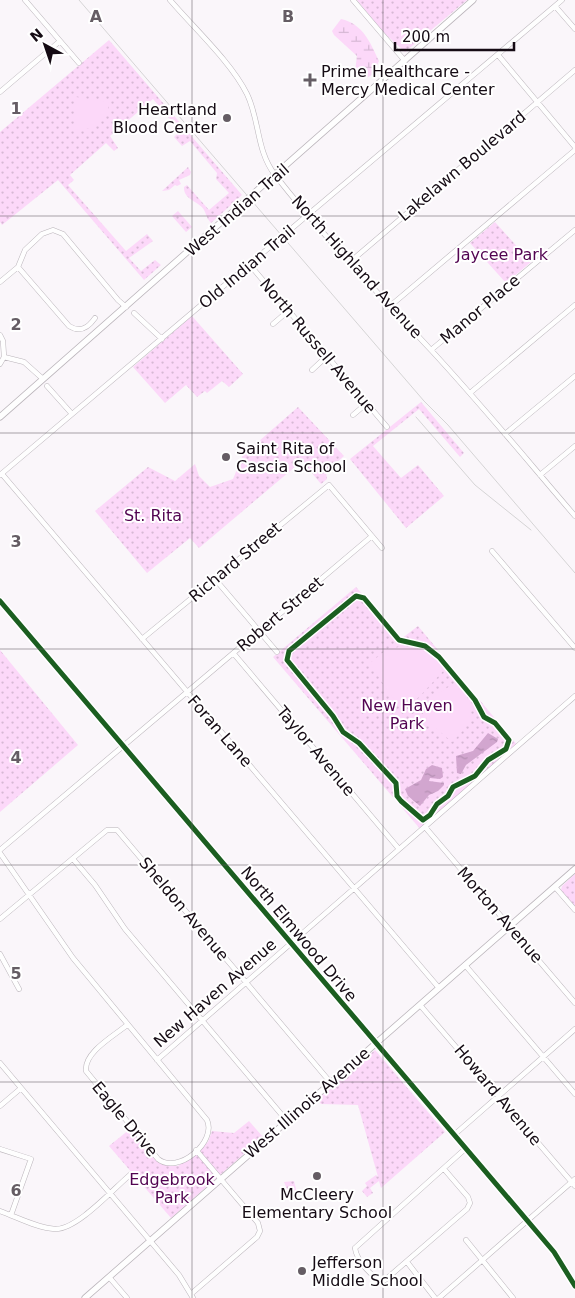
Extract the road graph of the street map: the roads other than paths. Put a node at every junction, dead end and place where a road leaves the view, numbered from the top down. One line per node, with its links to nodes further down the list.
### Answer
1 (25, 0): 8 (street)
2 (170, 0): 16 (street, North Highland Avenue)
3 (353, 0): 10 (street)
4 (473, 0): 10 (main road, West Indian Trail)
5 (562, 0): 6 (street, Old Indian Trail)
6 (556, 6): 7 (street); 9 (street, Old Indian Trail)
7 (575, 29)
8 (60, 41): 11 (street); 13 (street)
9 (498, 55): 14 (street); 17 (street, Old Indian Trail)
10 (405, 61): 16 (main road, West Indian Trail)
11 (79, 63)
12 (575, 70): 14 (street, Lakelawn Boulevard)
13 (0, 92)
14 (537, 102): 15 (street); 19 (street, Lakelawn Boulevard)
15 (575, 149): 25 (street)
16 (276, 175): 17 (street, North Highland Avenue); 24 (main road, West Indian Trail)
17 (310, 214): 19 (street, North Highland Avenue); 20 (street, Old Indian Trail)
18 (575, 230): 32 (street, Manor Place)
19 (350, 262): 25 (street, North Highland Avenue)
20 (250, 265): 26 (street, North Russell Avenue); 31 (street, Old Indian Trail)
21 (18, 267): 22 (street); 24 (street); 28 (street)
22 (0, 282)
23 (575, 305): 40 (street)
24 (126, 307): 38 (main road, West Indian Trail)
25 (389, 307): 32 (street, North Highland Avenue)
26 (287, 312): 29 (street); 34 (street, North Russell Avenue)
27 (134, 313): 31 (street)
28 (95, 318)
29 (273, 324)
30 (0, 335): 33 (street)
31 (162, 339): 42 (street, Old Indian Trail)
32 (431, 350): 40 (street, North Highland Avenue)
33 (4, 357): 35 (street); 38 (street)
34 (326, 357): 36 (street); 41 (street, North Russell Avenue)
35 (0, 364)
36 (312, 370)
37 (575, 376): 46 (street)
38 (43, 379): 44 (main road, West Indian Trail)
39 (47, 386): 42 (street)
40 (470, 393): 46 (street, North Highland Avenue)
41 (366, 404): 43 (street); 45 (street, North Russell Avenue)
42 (72, 414): 48 (street, Old Indian Trail)
43 (353, 415)
44 (0, 417)
45 (387, 427)
46 (506, 434): 49 (street, North Highland Avenue)
47 (575, 446): 49 (street)
48 (1, 474): 57 (street, Foran Lane)
49 (540, 475): 50 (street, North Highland Avenue)
50 (575, 516)
51 (372, 536): 52 (street); 54 (street, Richard Street); 56 (street, Robert Street)
52 (382, 548)
53 (492, 551): 58 (street)
54 (216, 579): 56 (street); 57 (street, Richard Street)
55 (0, 601): 63 (street, North Elmwood Drive)
56 (259, 631): 59 (street); 60 (street, Robert Street)
57 (142, 639): 61 (street, Foran Lane)
58 (575, 648)
59 (277, 652)
60 (234, 654): 61 (street, Robert Street); 65 (street, Taylor Avenue)
61 (187, 693): 63 (street, Robert Street); 69 (street, Foran Lane)
62 (575, 696): 64 (street, New Haven Avenue)
63 (122, 746): 66 (street, Robert Street); 75 (street, North Elmwood Drive)
64 (425, 827): 65 (street, New Haven Avenue); 74 (street, Morton Avenue)
65 (399, 849): 69 (street, New Haven Avenue)
66 (0, 851): 71 (street)
67 (73, 858): 71 (street); 78 (street, Sheldon Avenue); 83 (street)
68 (575, 869): 70 (main road, West Illinois Avenue)
69 (353, 887): 75 (street, New Haven Avenue); 79 (street, Foran Lane)
70 (555, 887): 72 (street); 74 (main road, West Illinois Avenue)
71 (30, 894): 73 (street); 84 (street)
72 (575, 910)
73 (0, 919)
74 (510, 926): 77 (main road, West Illinois Avenue); 81 (street, Morton Avenue)
75 (291, 944): 78 (street, New Haven Avenue); 86 (street, North Elmwood Drive)
76 (0, 954): 80 (street)
77 (465, 965): 79 (main road, West Illinois Avenue); 87 (street)
78 (246, 983): 83 (street, New Haven Avenue); 90 (street, Sheldon Avenue)
79 (439, 988): 82 (main road, West Illinois Avenue)
80 (19, 990)
81 (575, 1003)
82 (420, 1004): 86 (main road, West Illinois Avenue); 93 (street, Howard Avenue)
83 (202, 1021): 88 (street, New Haven Avenue); 95 (street)
84 (127, 1025): 88 (street); 99 (street, Eagle Drive)
85 (575, 1029): 87 (street)
86 (376, 1044): 90 (main road, West Illinois Avenue); 96 (street, North Elmwood Drive)
87 (543, 1057): 92 (street); 93 (street)
88 (157, 1060): 99 (street)
89 (0, 1063): 91 (street)
90 (331, 1083): 95 (main road, West Illinois Avenue)
91 (20, 1089): 94 (street); 104 (street)
92 (575, 1094)
93 (498, 1096): 96 (street); 103 (street, Howard Avenue)
94 (0, 1106)
95 (287, 1121): 102 (main road, West Illinois Avenue)
96 (454, 1135): 98 (street, North Elmwood Drive)
97 (0, 1149): 106 (street)
98 (465, 1149): 100 (street); 107 (street, North Elmwood Drive)
99 (196, 1150): 102 (street)
100 (444, 1168): 110 (street); 113 (street)
101 (131, 1174): 104 (street)
102 (221, 1179): 109 (main road, West Illinois Avenue); 116 (street)
103 (574, 1183): 107 (street)
104 (108, 1193): 106 (street); 109 (street)
105 (0, 1211): 106 (street)
106 (11, 1215)
107 (526, 1222): 112 (street); 115 (street, North Elmwood Drive)
108 (466, 1240): 112 (street)
109 (150, 1241): 114 (main road, West Illinois Avenue); 116 (street)
110 (355, 1248): 111 (street); 113 (street)
111 (348, 1249)
112 (482, 1261): 120 (street); 121 (street)
113 (407, 1262): 119 (street)
114 (109, 1277): 117 (main road, West Illinois Avenue); 118 (street)
115 (575, 1286)
116 (192, 1296)
117 (85, 1298)
118 (127, 1298)
119 (435, 1298)
120 (439, 1298)
121 (513, 1298)

